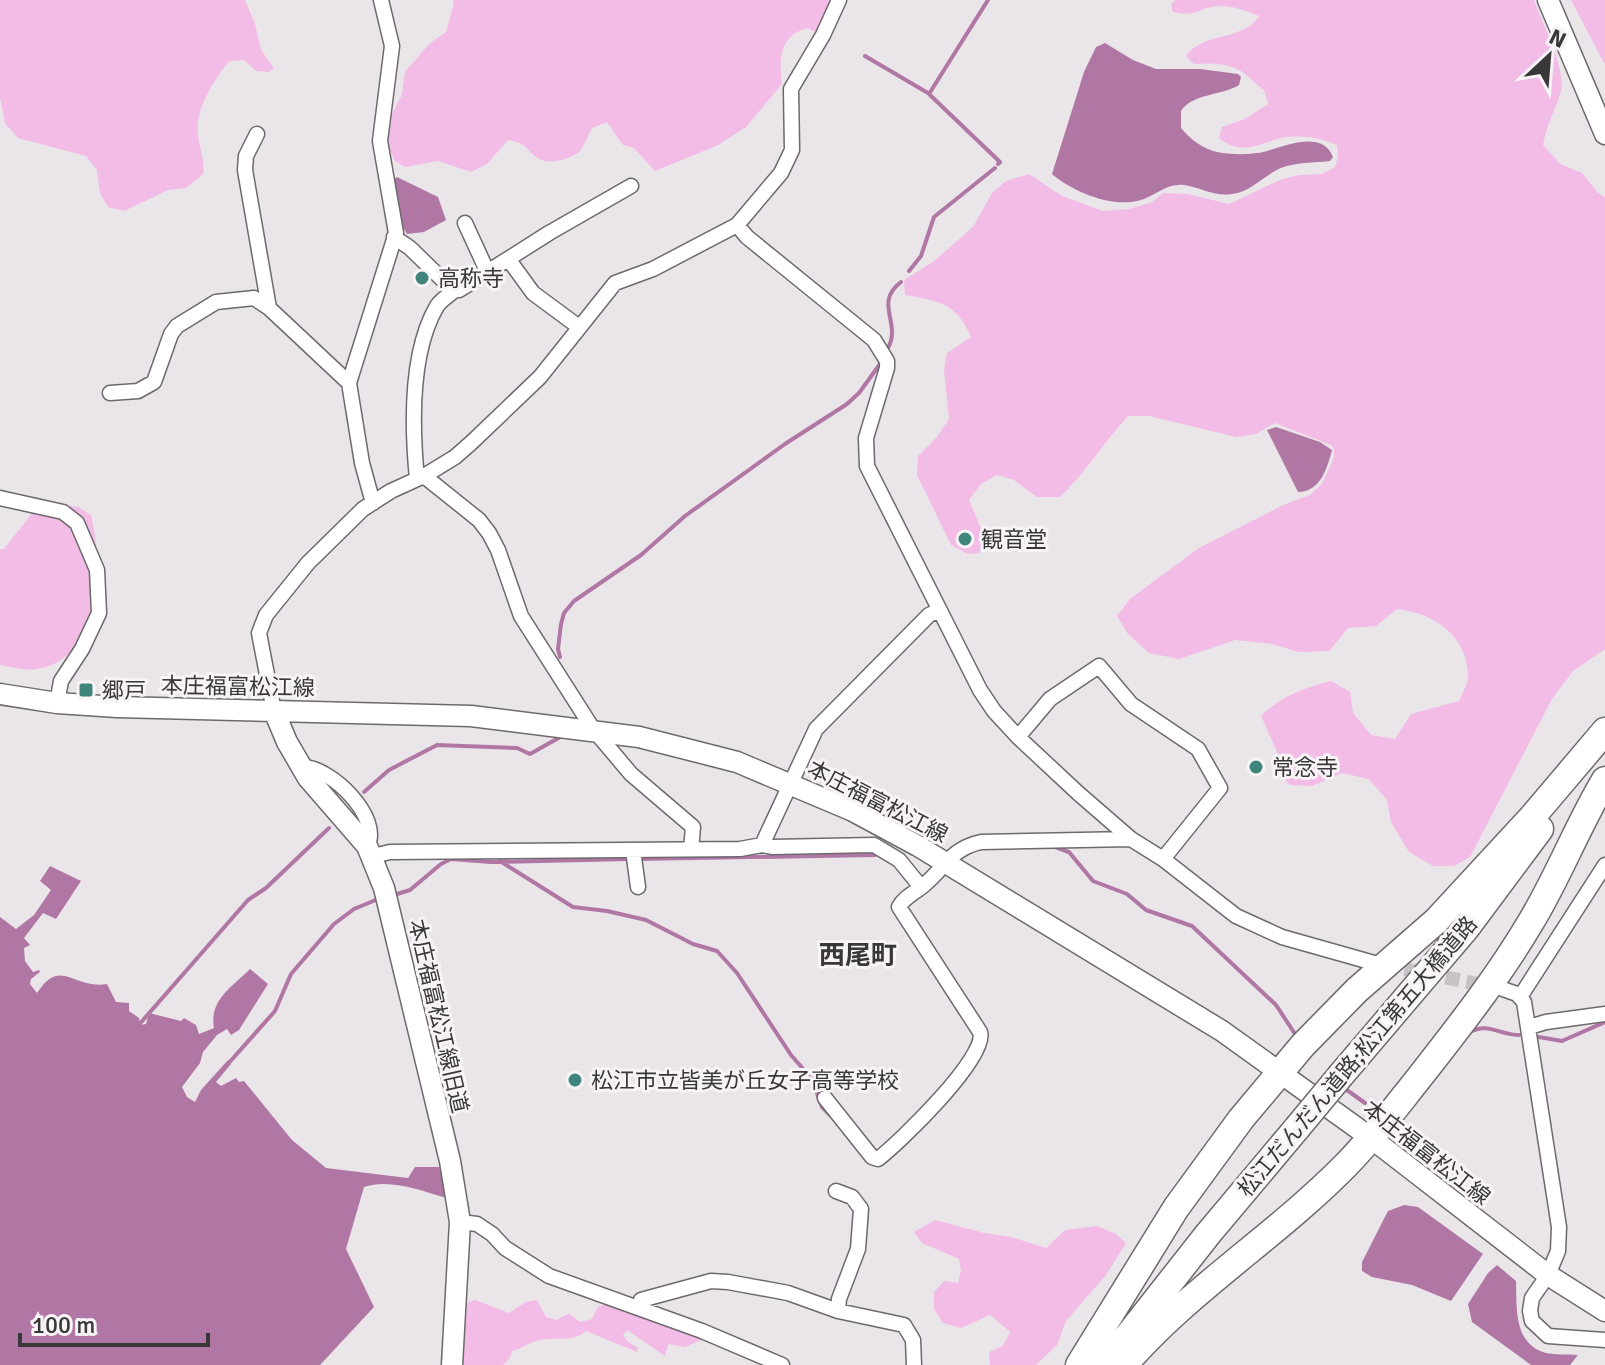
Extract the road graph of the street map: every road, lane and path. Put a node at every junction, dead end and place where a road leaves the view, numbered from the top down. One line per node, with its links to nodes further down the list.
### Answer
1 (381, 0): 9 (street)
2 (839, 0): 8 (street)
3 (1548, 0): 5 (main road)
4 (257, 134): 13 (street)
5 (1605, 134)
6 (631, 186): 10 (street)
7 (465, 223): 11 (street)
8 (737, 225): 14 (street); 20 (street)
9 (394, 237): 12 (street); 15 (street)
10 (509, 260): 11 (street); 14 (street)
11 (488, 273): 12 (street)
12 (455, 290): 17 (street)
13 (269, 308): 15 (street); 16 (street)
14 (579, 327): 17 (street)
15 (349, 383): 19 (street)
16 (110, 393)
17 (420, 477): 19 (street); 24 (street)
18 (0, 498): 22 (street)
19 (373, 503): 23 (street)
20 (939, 610): 26 (street); 29 (street)
21 (0, 694): 22 (main road, 本庄福富松江線)
22 (57, 703): 23 (main road, 本庄福富松江線)
23 (274, 711): 24 (main road, 本庄福富松江線); 33 (main road, 本庄福富松江線旧道)
24 (593, 729): 29 (main road, 本庄福富松江線); 32 (street)
25 (1605, 731): 45 (highway)
26 (1018, 737): 30 (street); 35 (street)
27 (1605, 743): 59 (highway, 松江だんだん道路;松江第五大橋道路, bridge)
28 (1605, 780): 47 (highway)
29 (790, 782): 31 (street); 36 (main road, 本庄福富松江線)
30 (1131, 839): 35 (street); 36 (street)
31 (762, 845): 32 (street); 39 (street)
32 (691, 849): 34 (street)
33 (370, 851): 34 (street); 49 (main road, 本庄福富松江線旧道)
34 (634, 856): 38 (street)
35 (1163, 859): 40 (street)
36 (945, 863): 39 (street); 45 (main road, 本庄福富松江線)
37 (1605, 865): 42 (street)
38 (638, 887)
39 (921, 887): 46 (street)
40 (1374, 963)
41 (1497, 987): 42 (street)
42 (1520, 997): 44 (street)
43 (1605, 1014): 44 (street)
44 (1529, 1027): 50 (street)
45 (1281, 1072): 47 (main road, 本庄福富松江線); 58 (highway)
46 (825, 1098)
47 (1371, 1138): 50 (main road, 本庄福富松江線); 60 (highway)
48 (836, 1191): 52 (street)
49 (460, 1222): 55 (main road, 本庄福富松江線旧道); 56 (street)
50 (1548, 1275): 53 (main road, 本庄福富松江線); 54 (street)
51 (641, 1300): 52 (street)
52 (838, 1311): 57 (street)
53 (1605, 1311)
54 (1605, 1340)
55 (452, 1365)
56 (782, 1365)
57 (914, 1365)
58 (1079, 1365)
59 (1105, 1365)
60 (1124, 1365)

